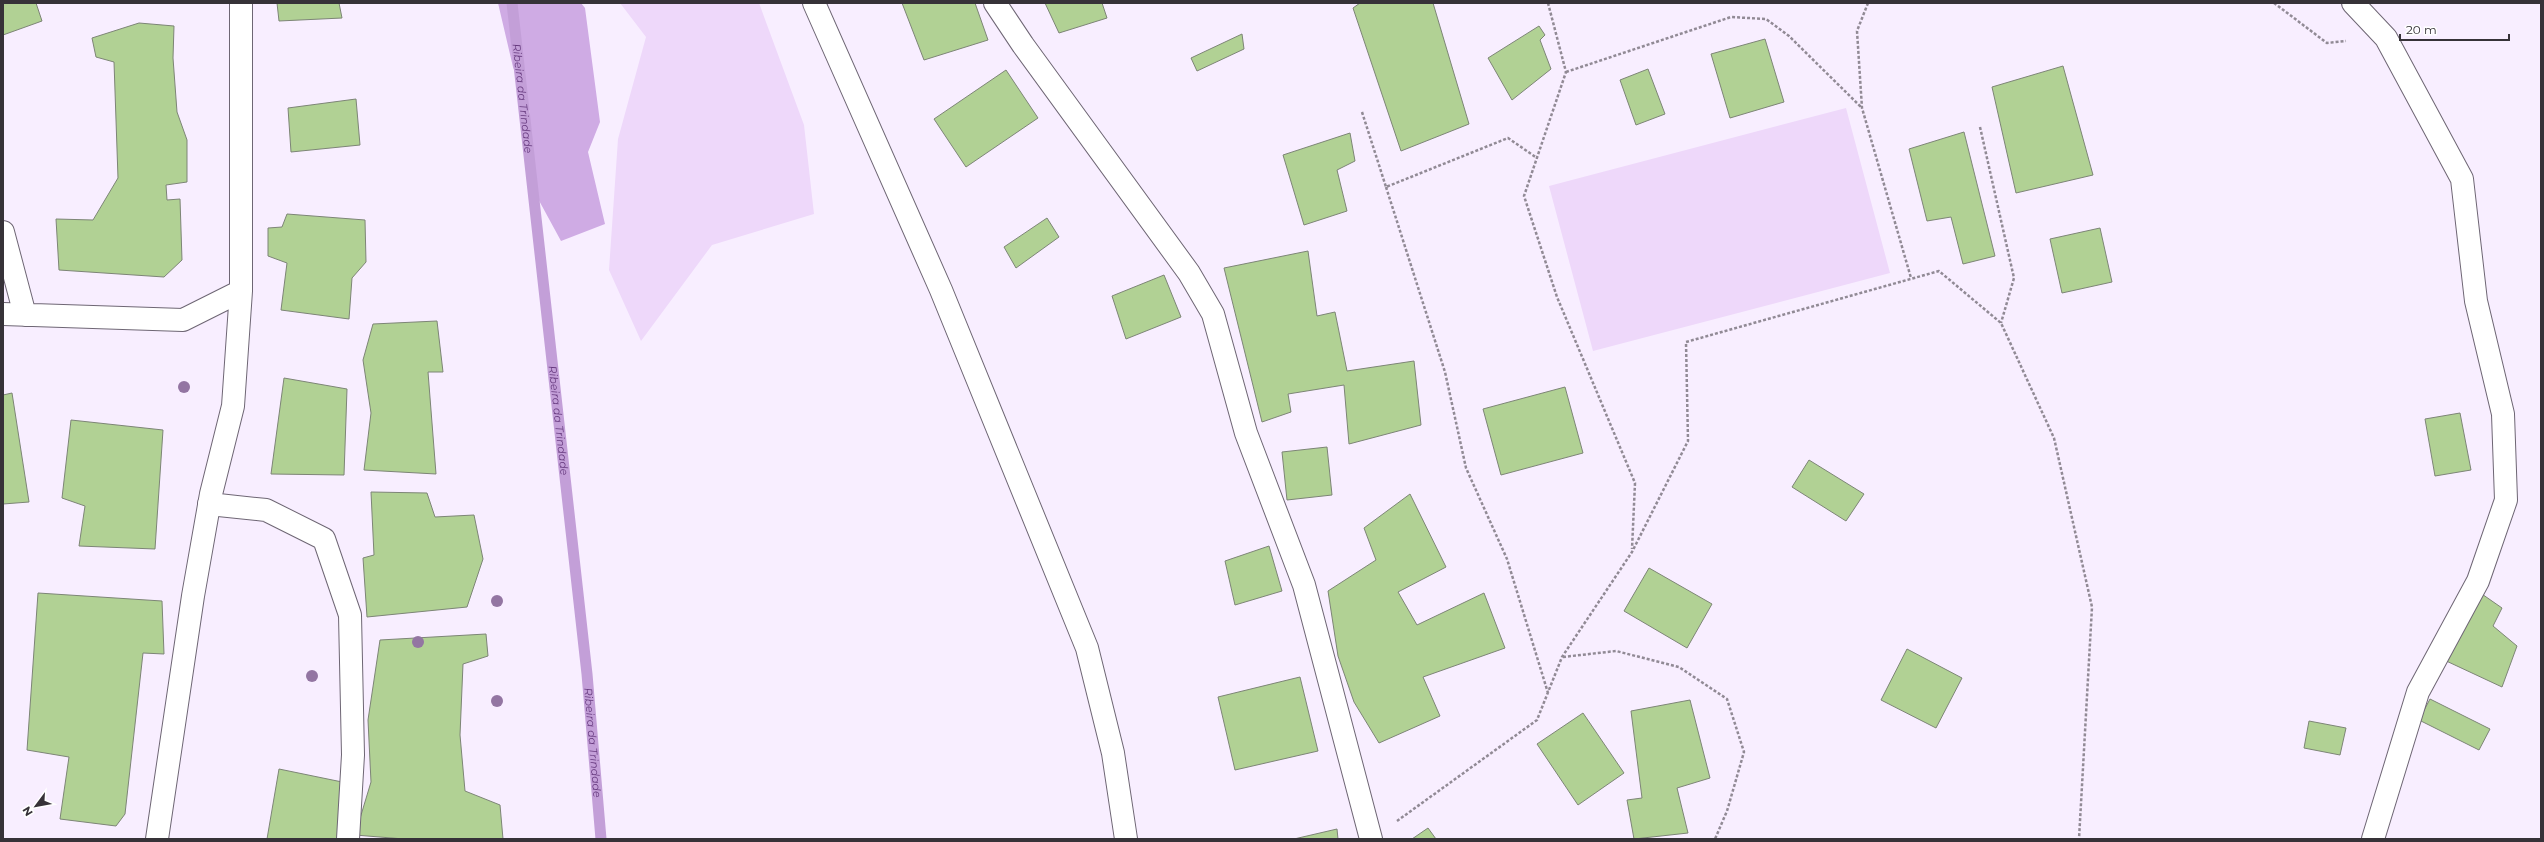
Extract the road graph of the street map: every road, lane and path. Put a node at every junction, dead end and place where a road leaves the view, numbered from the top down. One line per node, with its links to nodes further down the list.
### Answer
1 (241, 3): 17 (street)
2 (814, 3): 28 (street)
3 (996, 3): 29 (street)
4 (1548, 3): 9 (path)
5 (1868, 3): 10 (path)
6 (2274, 3): 8 (path)
7 (2353, 3): 8 (street)
8 (2386, 38): 32 (street)
9 (1566, 72): 10 (path); 13 (path)
10 (1862, 108): 16 (path)
11 (1362, 112): 14 (path)
12 (1980, 127): 20 (path)
13 (1537, 158): 14 (path); 22 (path)
14 (1386, 187): 24 (path)
15 (3, 232): 19 (street)
16 (1911, 278): 20 (path); 22 (path)
17 (240, 291): 19 (street); 21 (street)
18 (3, 314): 19 (street)
19 (25, 315)
20 (2002, 323): 31 (path)
21 (210, 504): 26 (street); 27 (street)
22 (1632, 552): 23 (path)
23 (1562, 657): 24 (path); 30 (path)
24 (1548, 693): 25 (path)
25 (1391, 825)
26 (158, 839)
27 (348, 839)
28 (1126, 839)
29 (1371, 839)
30 (1715, 839)
31 (2079, 839)
32 (2373, 839)

